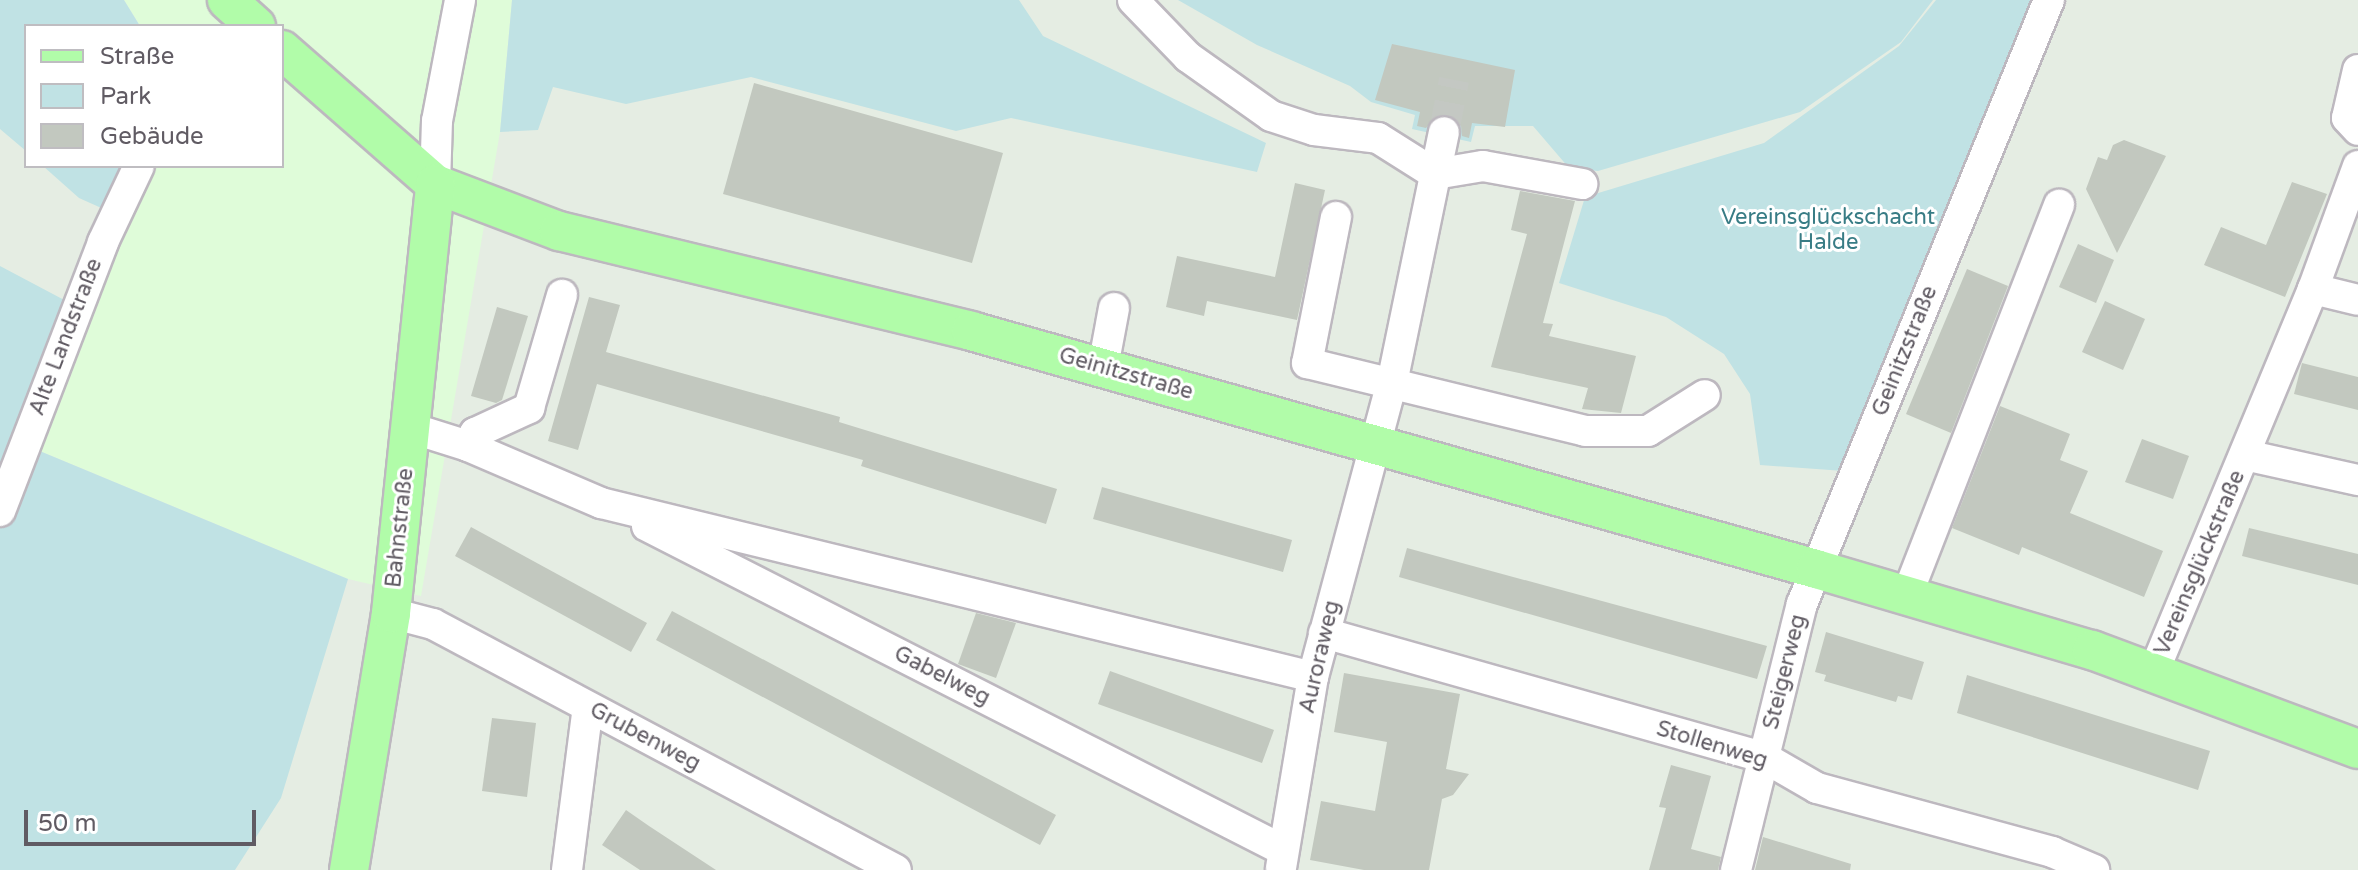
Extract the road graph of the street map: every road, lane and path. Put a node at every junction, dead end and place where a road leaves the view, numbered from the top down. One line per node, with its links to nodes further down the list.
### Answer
1 (460, 0): 11 (street)
2 (1133, 0): 10 (street)
3 (2049, 0): 29 (street, Geinitzstraße)
4 (284, 52): 11 (main road)
5 (2358, 70): 6 (street)
6 (2358, 130)
7 (1444, 132): 10 (street, Auroraweg)
8 (2358, 166): 15 (street, Vereinsglückstraße)
9 (138, 168): 28 (street, Alte Landstraße)
10 (1435, 174): 12 (street); 20 (street, Auroraweg)
11 (435, 184): 19 (main road, Geinitzstraße); 22 (main road, Bahnstraße)
12 (1582, 184)
13 (2059, 205): 30 (street)
14 (1336, 217): 20 (street)
15 (2313, 289): 17 (street); 25 (street, Vereinsglückstraße)
16 (562, 295): 23 (street)
17 (2358, 300)
18 (1114, 308): 19 (street)
19 (1103, 367): 24 (main road, Geinitzstraße)
20 (1392, 383): 21 (street); 24 (street, Auroraweg)
21 (1705, 395)
22 (411, 428): 23 (street, Gabelweg); 31 (main road, Bahnstraße)
23 (468, 446): 27 (street, Gabelweg)
24 (1376, 447): 29 (main road, Geinitzstraße); 32 (street, Auroraweg)
25 (2245, 455): 26 (street, Vereinsglückstraße); 33 (street, Vereinsglückstraße)
26 (2358, 480)
27 (601, 503): 34 (street, Gabelweg); 38 (street, Gabelweg)
28 (0, 511)
29 (1816, 569): 30 (main road, Geinitzstraße); 37 (street, Steigerweg)
30 (1907, 595): 33 (main road, Geinitzstraße)
31 (391, 613): 35 (street, Grubenweg); 39 (main road, Bahnstraße)
32 (1324, 633): 34 (street, Auroraweg); 37 (street, Stollenweg)
33 (2154, 671): 36 (main road, Geinitzstraße)
34 (1313, 677): 38 (street, Auroraweg)
35 (588, 707): 40 (street); 41 (street, Grubenweg)
36 (2358, 749)
37 (1765, 758): 42 (street, Steigerweg); 43 (street, Stollenweg)
38 (1282, 860)
39 (349, 870)
40 (567, 870)
41 (896, 870)
42 (1736, 870)
43 (2094, 870)

